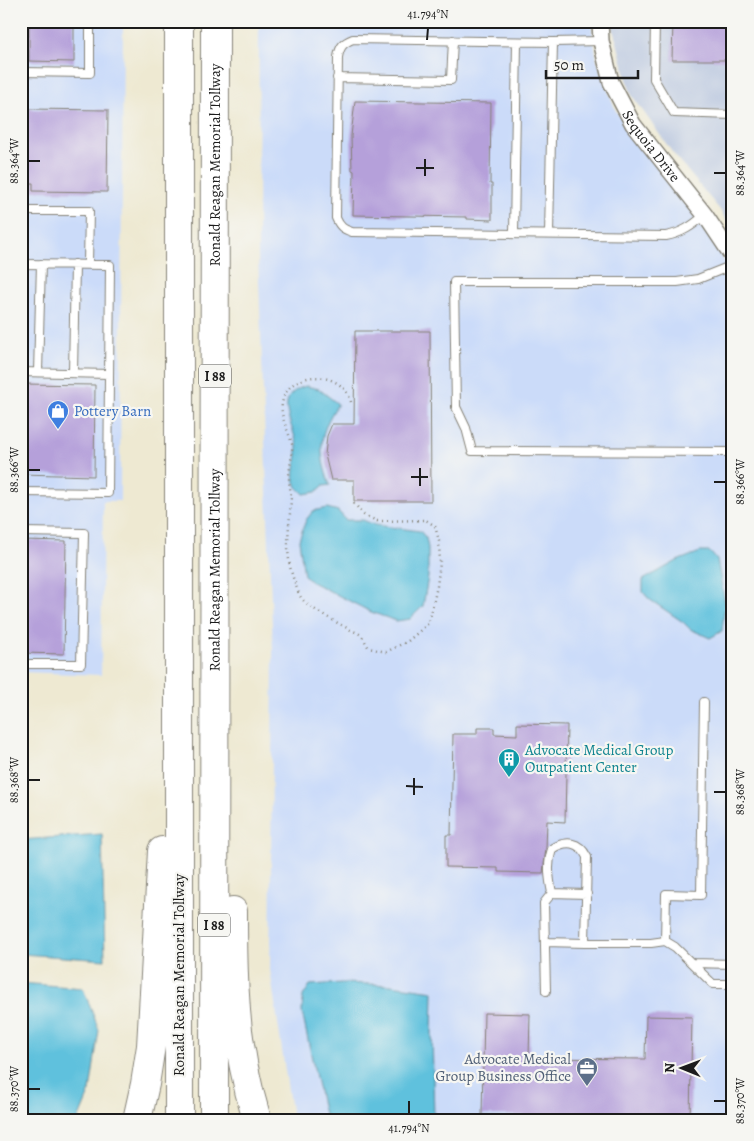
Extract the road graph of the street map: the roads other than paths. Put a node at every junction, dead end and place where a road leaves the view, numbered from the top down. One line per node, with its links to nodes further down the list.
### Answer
1 (90, 21): 10 (lane)
2 (180, 21): 33 (highway, Ronald Reagan Memorial Tollway / I 88)
3 (215, 21): 32 (highway, Ronald Reagan Memorial Tollway / I 88)
4 (600, 21): 7 (street, Sequoia Drive)
5 (656, 21): 12 (lane)
6 (453, 40): 8 (lane); 11 (lane); 11 (lane)
7 (601, 41): 9 (lane); 14 (street, Sequoia Drive)
8 (518, 42): 9 (lane); 15 (lane)
9 (553, 42): 16 (lane)
10 (21, 72)
11 (337, 78): 15 (lane)
12 (733, 115)
13 (21, 211): 21 (lane)
14 (705, 216): 16 (lane); 17 (street, Sequoia Drive)
15 (514, 234): 16 (lane)
16 (549, 234)
17 (733, 257)
18 (21, 264): 19 (lane)
19 (40, 264): 20 (lane); 24 (lane)
20 (75, 264): 21 (lane); 25 (lane)
21 (88, 264): 26 (lane)
22 (733, 265): 27 (lane)
23 (21, 372): 24 (lane)
24 (38, 372): 25 (lane)
25 (73, 373): 26 (lane)
26 (109, 374): 28 (lane)
27 (733, 452)
28 (21, 492)
29 (21, 532): 30 (lane)
30 (21, 664)
31 (704, 702): 36 (lane)
32 (215, 730): 45 (highway, Ronald Reagan Memorial Tollway / I 88); 46 (highway)
33 (179, 775): 43 (highway); 44 (highway, Ronald Reagan Memorial Tollway / I 88)
34 (552, 893): 35 (lane); 35 (lane); 37 (lane)
35 (586, 894): 38 (lane)
36 (665, 941): 38 (lane); 39 (lane)
37 (544, 942): 38 (lane); 42 (lane)
38 (585, 943)
39 (692, 963): 40 (lane); 41 (lane)
40 (733, 964)
41 (733, 984)
42 (546, 991)
43 (137, 1120)
44 (179, 1120)
45 (214, 1120)
46 (256, 1120)

